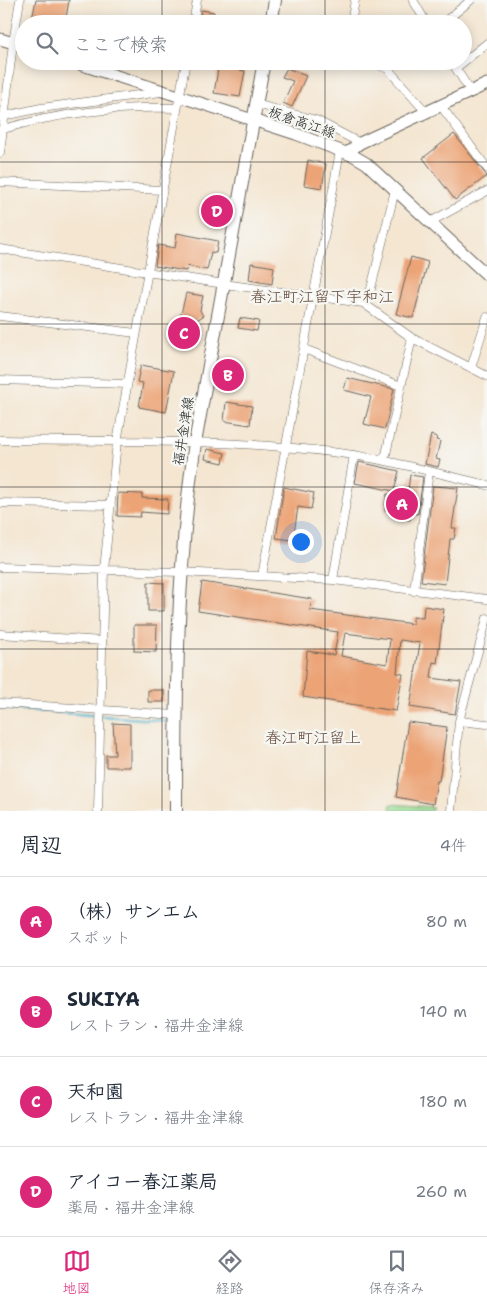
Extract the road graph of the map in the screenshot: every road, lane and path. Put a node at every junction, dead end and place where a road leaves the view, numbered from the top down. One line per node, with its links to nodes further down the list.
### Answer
1 (20, 0): 7 (street)
2 (197, 0): 8 (street)
3 (275, 0): 9 (main road)
4 (355, 0): 10 (street)
5 (413, 0): 11 (street)
6 (471, 0): 12 (street)
7 (19, 15)
8 (194, 15)
9 (272, 15)
10 (352, 15)
11 (422, 15)
12 (453, 15)
13 (0, 39): 14 (main road)
14 (15, 43)
15 (487, 43): 16 (street)
16 (472, 53)
17 (15, 58): 30 (street)
18 (97, 70): 24 (main road, 板倉高江線)
19 (184, 70): 26 (street)
20 (262, 70): 27 (main road, 福井金津線)
21 (389, 70): 29 (street)
22 (457, 70): 25 (street)
23 (486, 88): 25 (main road)
24 (162, 92): 26 (main road, 板倉高江線); 30 (street)
25 (470, 92): 28 (main road)
26 (178, 103): 31 (main road, 板倉高江線); 32 (street); 38 (street)
27 (256, 104): 31 (main road, 福井金津線); 33 (street)
28 (440, 106): 29 (main road); 36 (street)
29 (426, 112): 33 (main road)
30 (2, 116): 32 (street)
31 (253, 120): 34 (main road, 板倉高江線); 45 (main road, 福井金津線)
32 (1, 129): 35 (street)
33 (360, 143): 34 (main road)
34 (343, 152): 39 (main road, 板倉高江線); 46 (street)
35 (0, 153)
36 (487, 168)
37 (0, 182): 38 (street)
38 (162, 190): 43 (street)
39 (395, 190): 41 (main road, 板倉高江線); 47 (street)
40 (487, 191): 41 (street)
41 (430, 222): 44 (main road, 板倉高江線)
42 (0, 249): 43 (street)
43 (147, 272): 45 (street); 50 (street)
44 (487, 275)
45 (224, 284): 46 (street); 60 (main road, 福井金津線)
46 (314, 296): 47 (street); 52 (street)
47 (367, 305): 51 (street)
48 (0, 316): 50 (street)
49 (487, 317): 53 (street)
50 (136, 333): 56 (street)
51 (412, 338): 53 (street); 57 (street)
52 (304, 349): 57 (street); 61 (street)
53 (471, 368): 54 (street)
54 (487, 376)
55 (0, 380): 56 (street)
56 (127, 384): 59 (street)
57 (401, 386): 63 (street)
58 (0, 440): 59 (street)
59 (117, 442): 60 (street); 67 (street)
60 (195, 443): 61 (street); 70 (main road, 福井金津線)
61 (287, 447): 62 (street); 71 (street)
62 (354, 455): 63 (street); 72 (street)
63 (382, 460): 64 (street)
64 (429, 471): 65 (street); 73 (street)
65 (487, 485)
66 (0, 502): 67 (street)
67 (110, 505): 69 (street)
68 (0, 567): 69 (street)
69 (104, 570): 70 (street); 77 (street)
70 (180, 572): 71 (street); 80 (main road, 福井金津線)
71 (262, 576): 72 (street)
72 (333, 580): 73 (street)
73 (414, 591): 74 (street)
74 (487, 599)
75 (487, 618): 81 (street)
76 (0, 634): 77 (street)
77 (102, 641): 79 (street)
78 (0, 703): 79 (street)
79 (100, 710): 80 (street); 83 (street)
80 (176, 715): 84 (main road, 福井金津線)
81 (459, 721): 82 (street); 85 (street)
82 (487, 724)
83 (98, 811)
84 (176, 811)
85 (451, 811)

